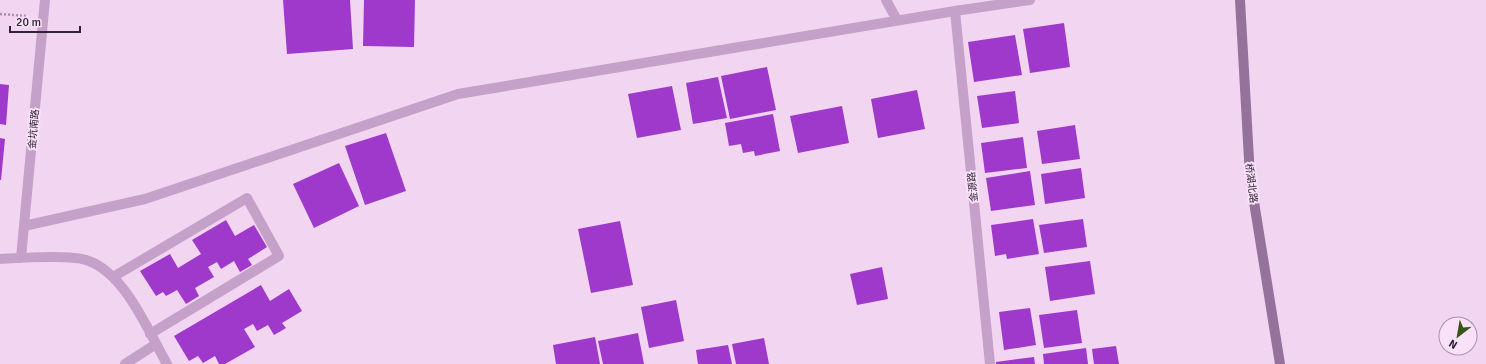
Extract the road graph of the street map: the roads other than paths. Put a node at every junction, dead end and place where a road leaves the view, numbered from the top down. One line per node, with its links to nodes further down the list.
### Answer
1 (45, 0): 7 (street, 金坑南路)
2 (886, 0): 6 (street)
3 (1030, 0): 5 (street)
4 (1240, 0): 16 (main road, 桥湖北路)
5 (955, 10): 6 (street); 15 (street, 金源路)
6 (896, 20): 7 (street)
7 (24, 226): 8 (street, 金坑南路)
8 (21, 258): 9 (street); 10 (street)
9 (0, 259)
10 (113, 277): 11 (street); 11 (street)
11 (150, 334): 12 (street)
12 (156, 344): 13 (street); 14 (street)
13 (125, 364)
14 (167, 364)
15 (990, 364)
16 (1280, 364)

